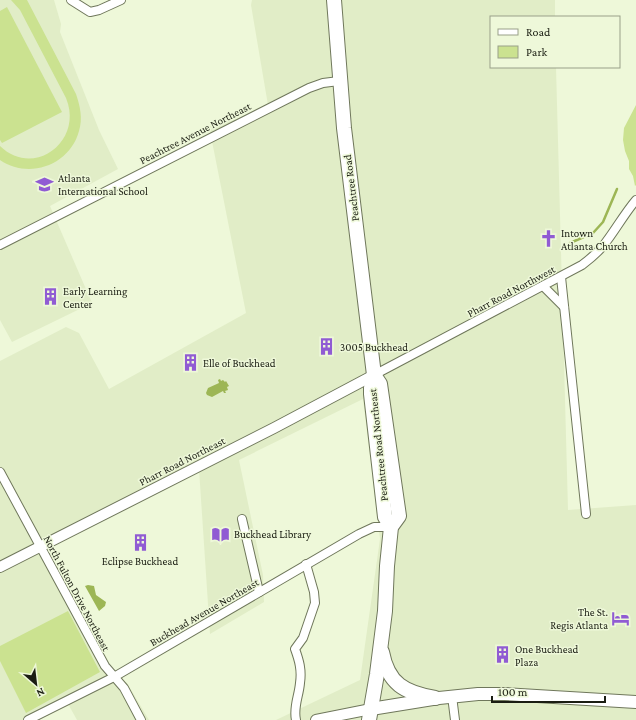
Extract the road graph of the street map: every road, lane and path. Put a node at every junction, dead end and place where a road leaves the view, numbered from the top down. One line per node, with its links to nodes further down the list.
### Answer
1 (71, 0): 2 (street)
2 (121, 0)
3 (334, 0): 4 (highway, Peachtree Road)
4 (339, 81): 6 (street, Peachtree Avenue Northeast); 10 (highway, Peachtree Road)
5 (636, 200): 7 (street, Pharr Road Northwest)
6 (0, 246)
7 (561, 277): 8 (street, Pharr Road Northwest); 9 (street)
8 (543, 286): 9 (street); 10 (street, Pharr Road Northwest)
9 (564, 307): 12 (street)
10 (374, 375): 14 (highway, Peachtree Road Northeast); 15 (street, Pharr Road Northeast)
11 (0, 472): 15 (street, North Fulton Drive Northeast)
12 (586, 514)
13 (242, 519): 18 (street)
14 (391, 526): 16 (street, Buckhead Avenue Northeast); 19 (highway, Peachtree Road Northeast)
15 (40, 547): 17 (street, Pharr Road Northeast); 20 (street, North Fulton Drive Northeast)
16 (306, 564): 18 (street, Buckhead Avenue Northeast); 27 (street)
17 (0, 567)
18 (259, 592): 20 (street, Buckhead Avenue Northeast)
19 (381, 644): 22 (highway); 24 (highway, Peachtree Road Northeast)
20 (114, 677): 25 (street, Buckhead Avenue Northeast); 26 (street, North Fulton Drive Northeast)
21 (452, 696): 22 (main road); 23 (main road); 30 (street)
22 (435, 698): 24 (main road)
23 (636, 702)
24 (370, 714): 28 (street); 29 (highway)
25 (28, 720)
26 (141, 720)
27 (296, 720)
28 (316, 720)
29 (359, 720)
30 (455, 720)

